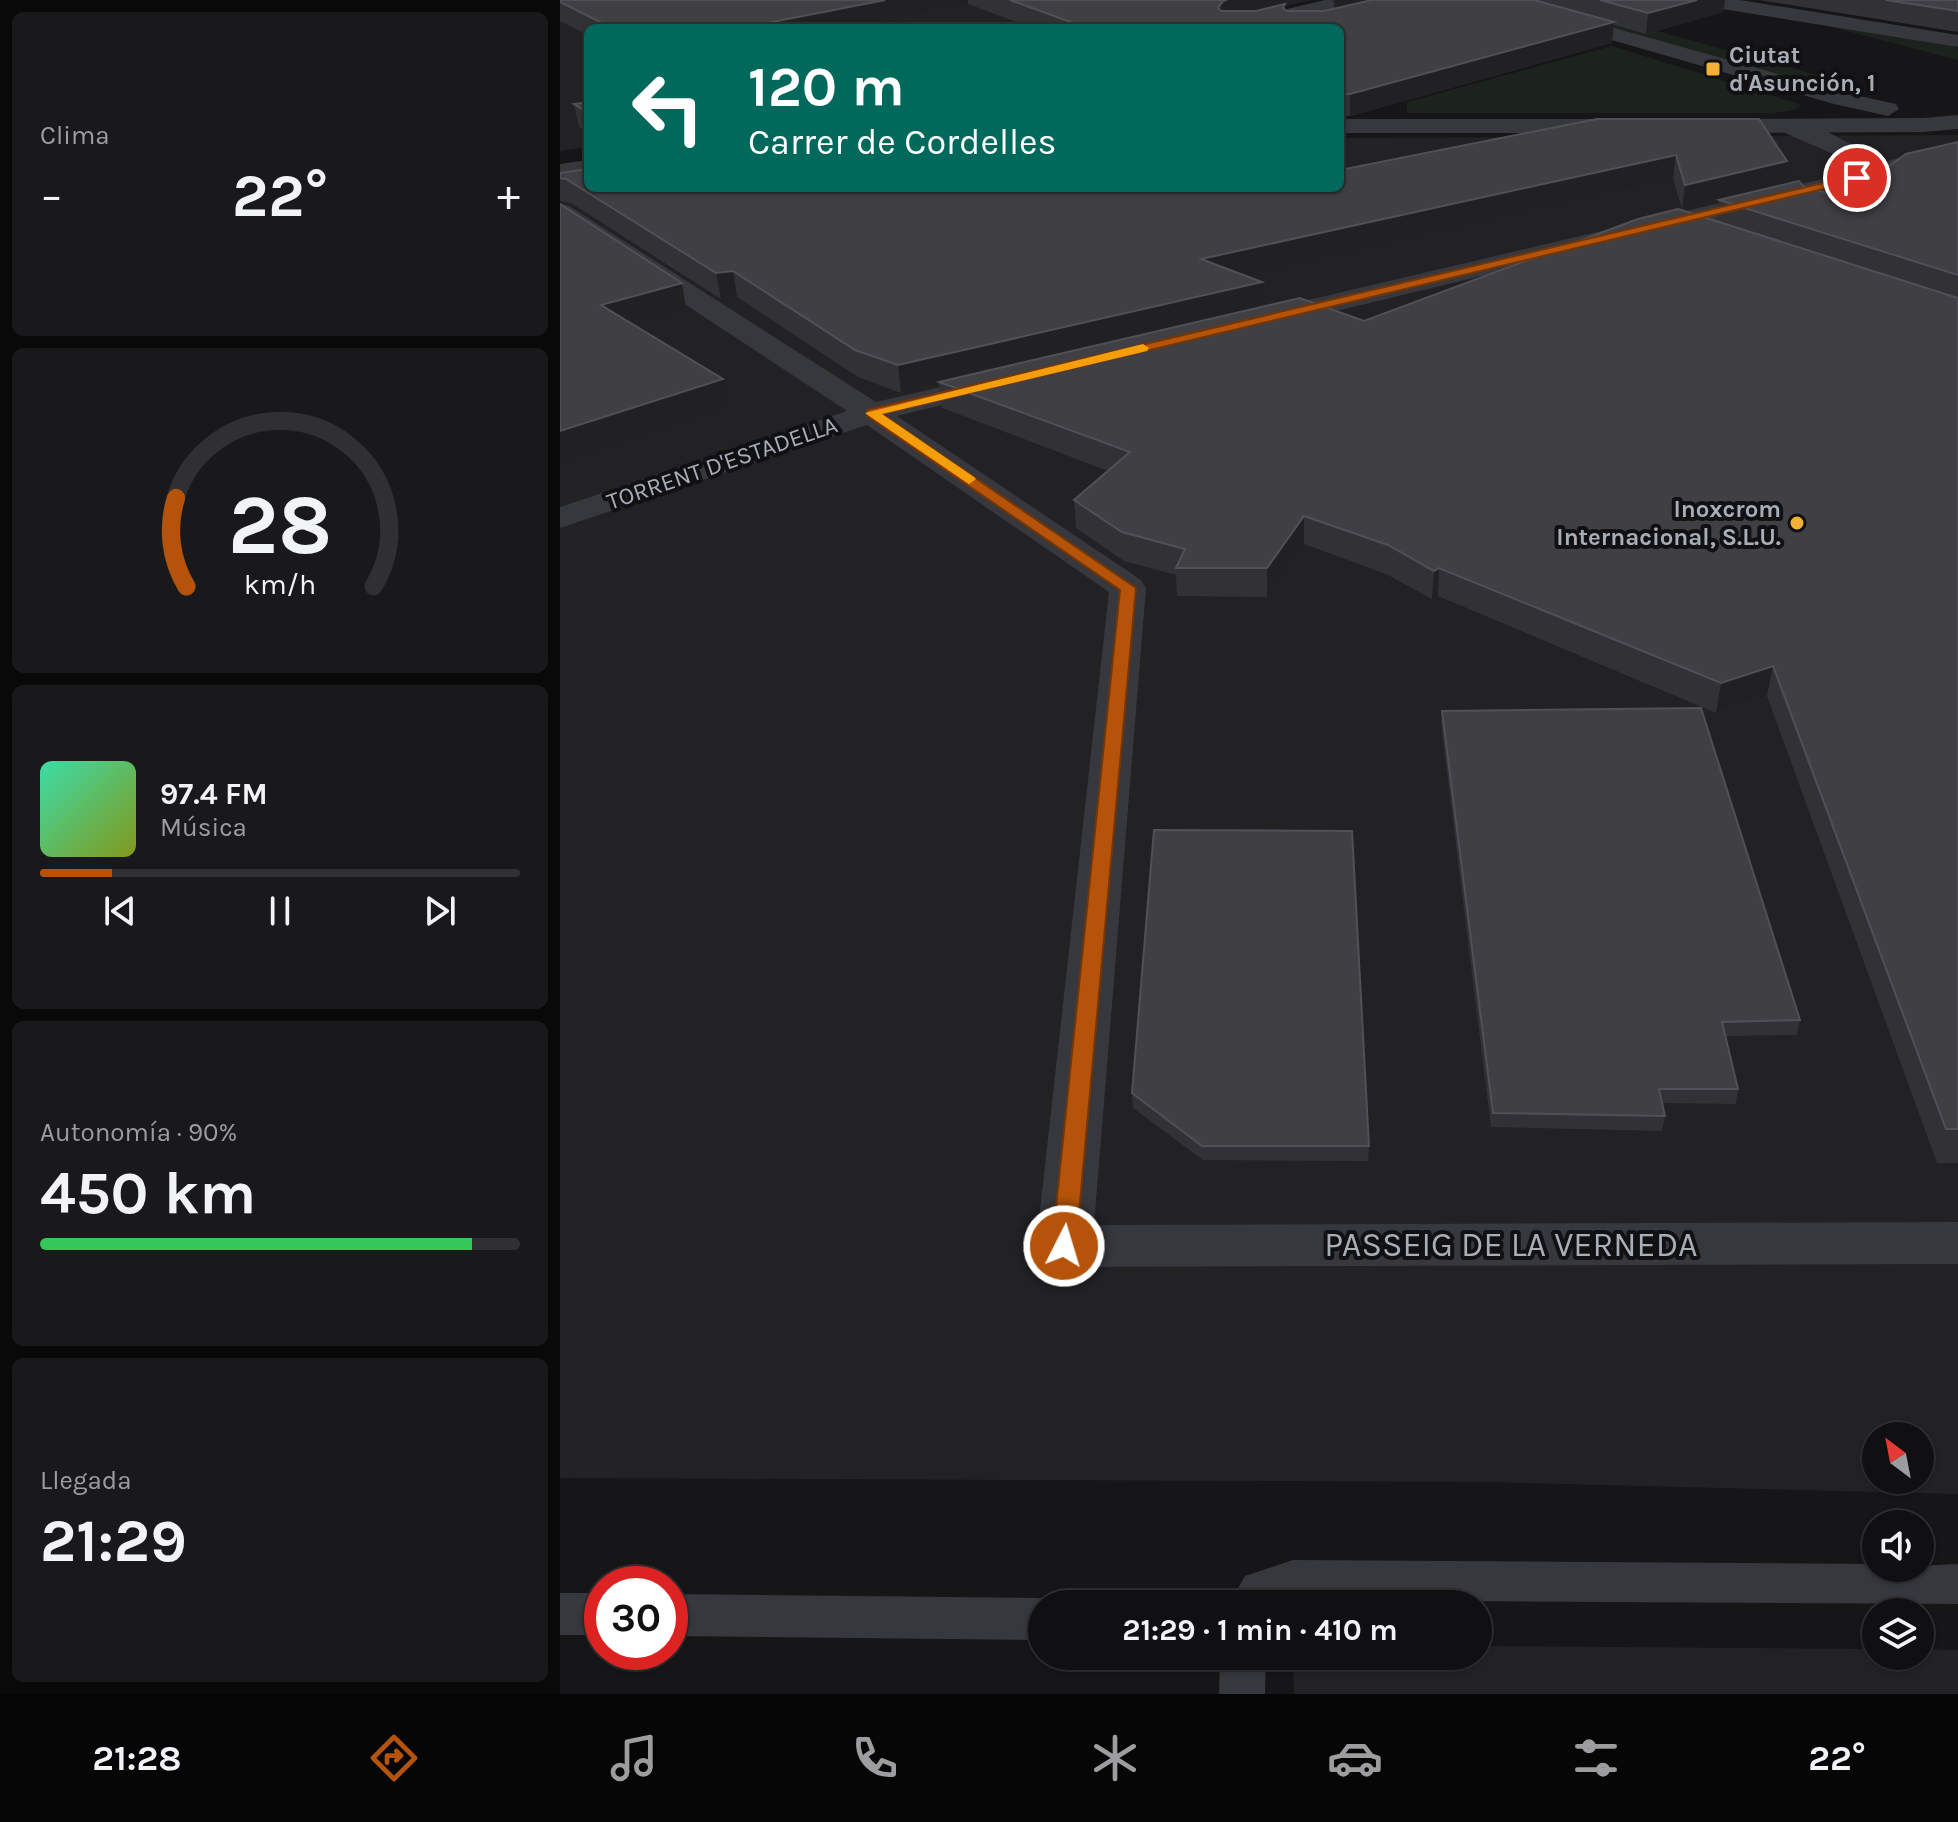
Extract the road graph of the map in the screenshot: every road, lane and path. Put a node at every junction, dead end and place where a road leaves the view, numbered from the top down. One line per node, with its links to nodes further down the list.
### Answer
1 (1350, 0): 7 (street)
2 (1494, 0): 12 (street)
3 (1704, 0): 5 (street)
4 (1755, 0): 5 (street)
5 (1735, 5): 9 (street)
6 (1371, 11): 8 (street)
7 (1248, 24)
8 (1314, 24)
9 (1957, 40)
10 (1864, 82): 11 (street)
11 (1907, 94)
12 (1955, 112): 16 (street)
13 (1344, 126): 14 (street)
14 (1641, 126)
15 (1673, 126): 16 (street)
16 (1787, 127): 20 (street)
17 (1958, 148): 20 (street)
18 (584, 168): 19 (street)
19 (560, 171)
20 (1857, 178): 24 (street)
21 (584, 183): 22 (street)
22 (560, 187)
23 (560, 211): 28 (street)
24 (1676, 221): 25 (street); 26 (street)
25 (1721, 236)
26 (1243, 324)
27 (1026, 376): 28 (street, TORRENT D'ESTADELLA)
28 (871, 413): 29 (street, TORRENT D'ESTADELLA); 30 (street, PASSEIG DE LA VERNEDA)
29 (560, 518)
30 (1958, 1243)
31 (1958, 1584): 32 (lane)
32 (1261, 1590)
33 (560, 1614): 34 (lane)
34 (584, 1614)
35 (688, 1615): 36 (lane)
36 (1028, 1619)
37 (1243, 1670): 38 (lane)
38 (1242, 1694)

